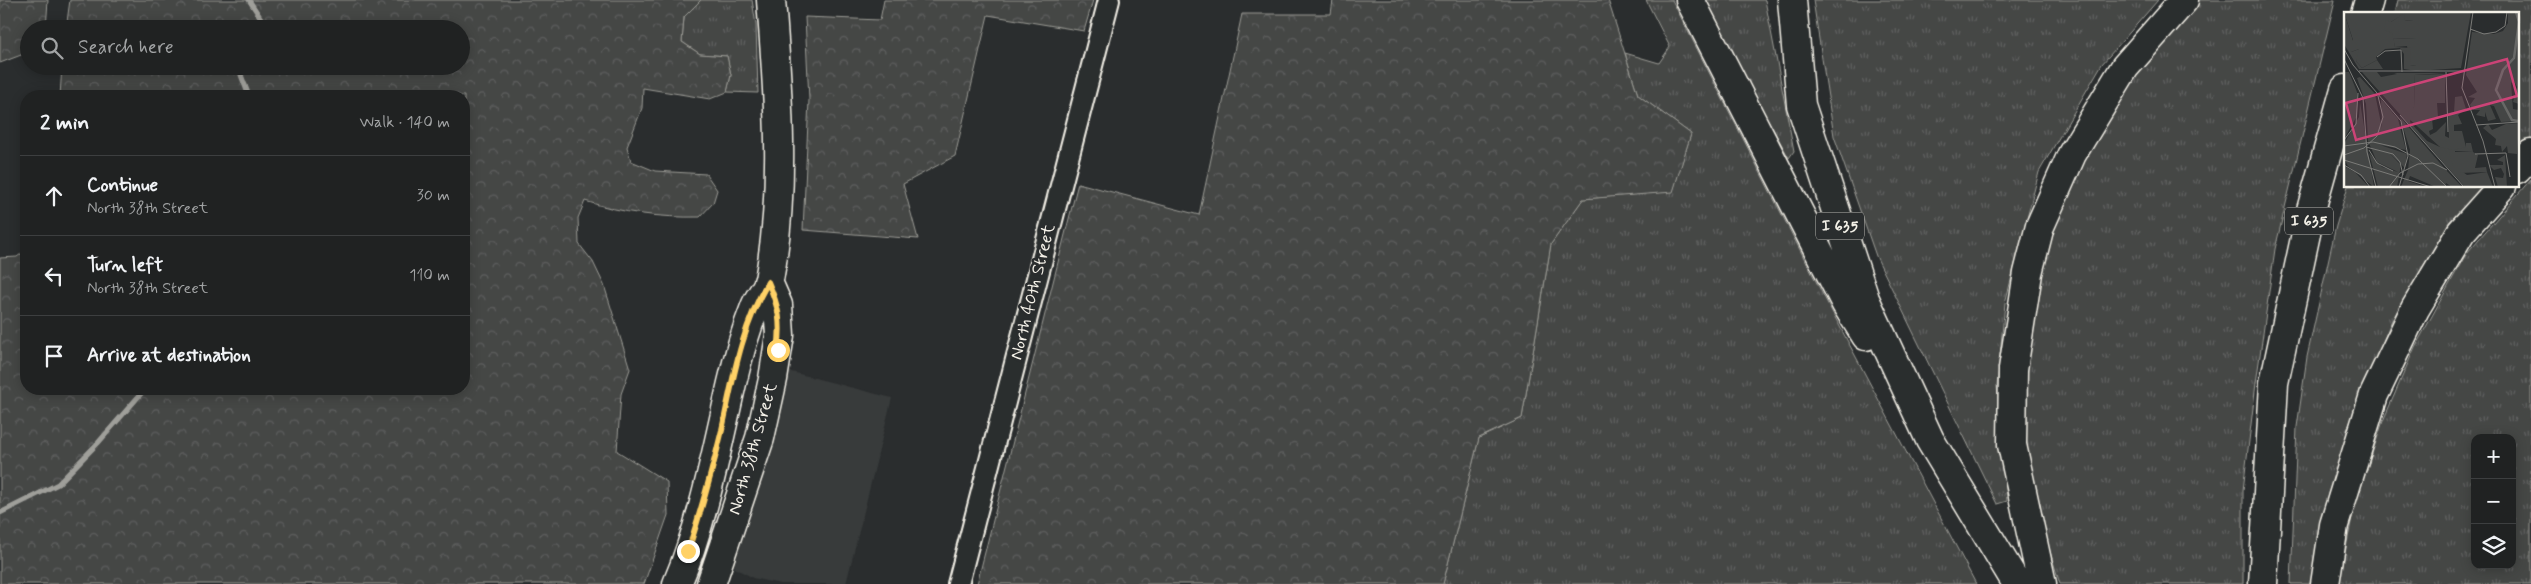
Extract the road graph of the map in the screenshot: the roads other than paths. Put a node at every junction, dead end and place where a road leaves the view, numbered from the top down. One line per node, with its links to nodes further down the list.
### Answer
1 (771, 0): 10 (main road, North 38th Street)
2 (1109, 0): 14 (street, North 40th Street)
3 (1690, 0): 11 (main road)
4 (1792, 0): 11 (main road, I 635)
5 (2184, 0): 16 (main road)
6 (2344, 93): 17 (main road, I 635)
7 (2531, 154): 8 (main road)
8 (2518, 168)
9 (2500, 188): 18 (main road)
10 (768, 282): 12 (main road, North 38th Street); 13 (main road, North 38th Street)
11 (1930, 440): 15 (main road, I 635)
12 (681, 583)
13 (711, 584)
14 (958, 584)
15 (2017, 584)
16 (2042, 584)
17 (2262, 584)
18 (2325, 584)

